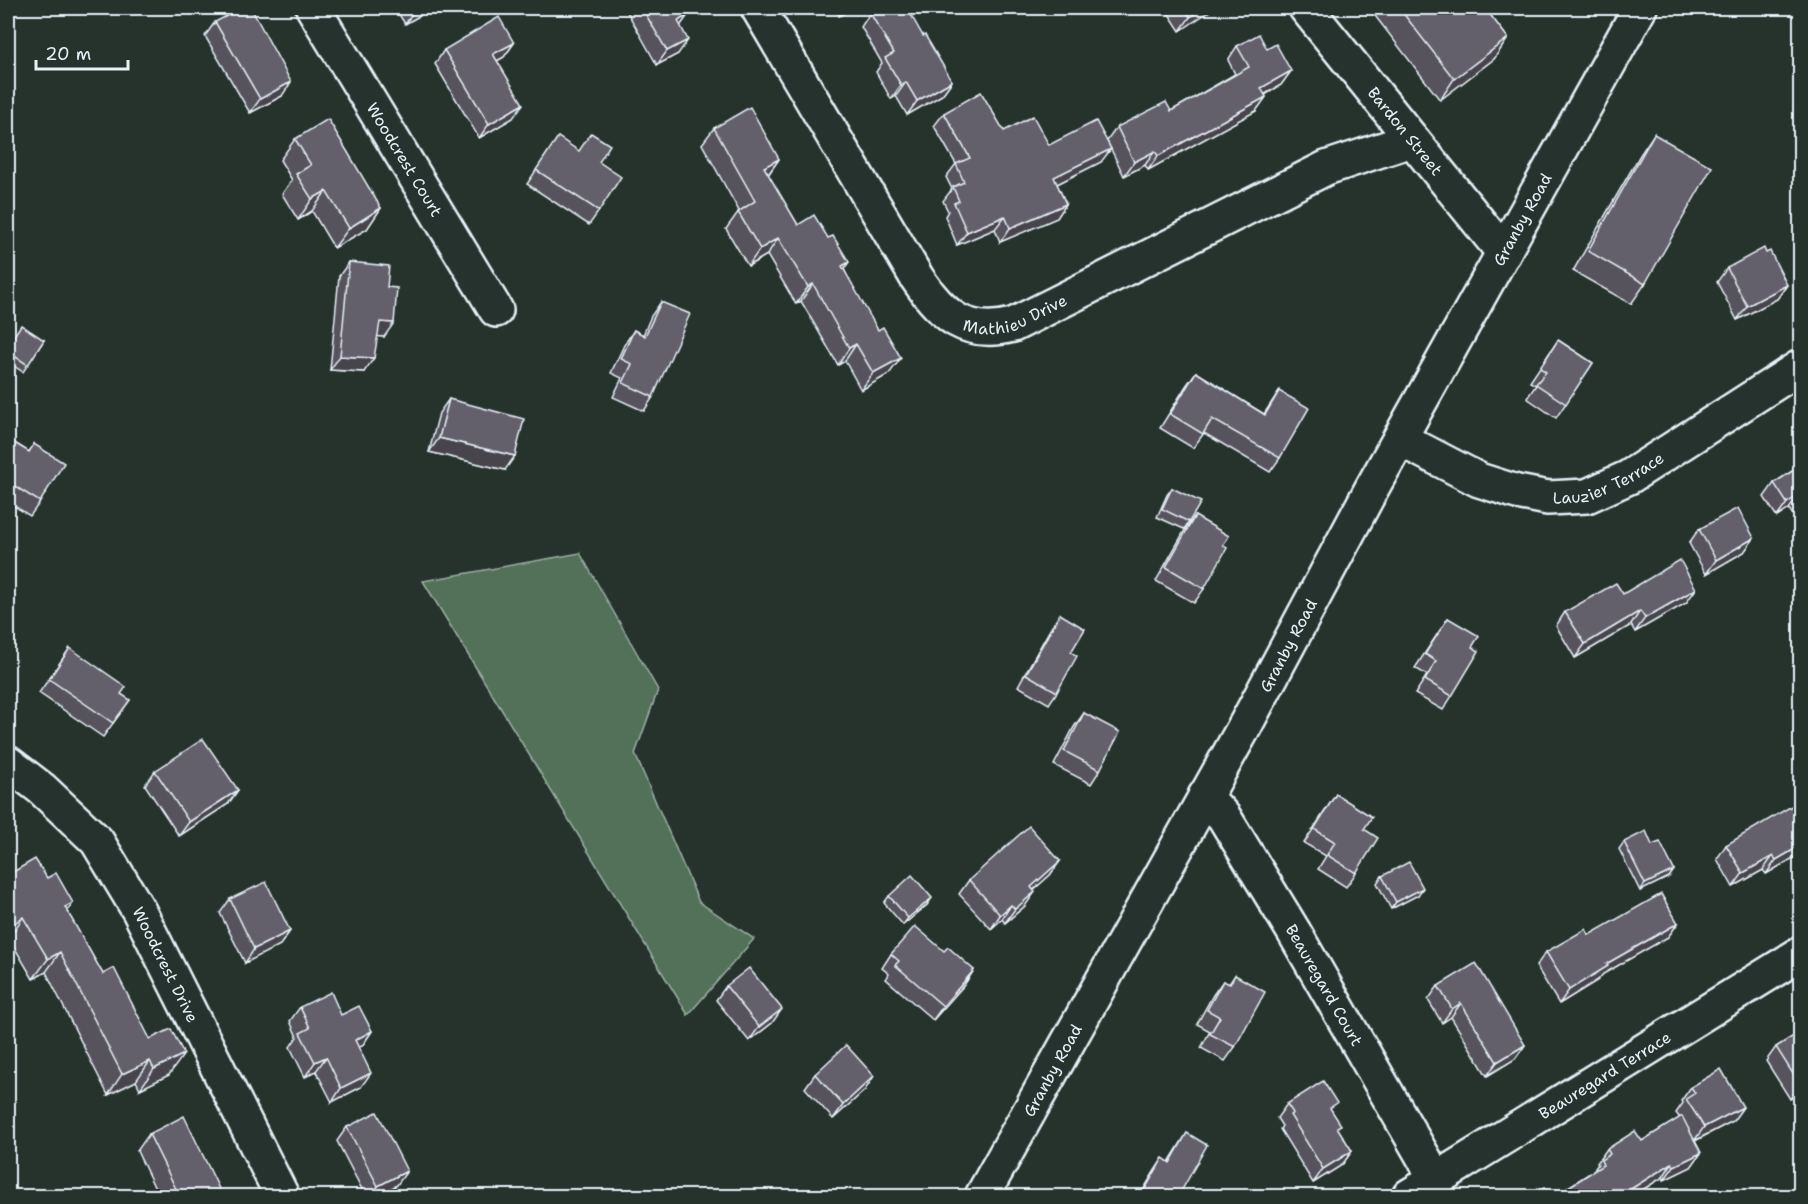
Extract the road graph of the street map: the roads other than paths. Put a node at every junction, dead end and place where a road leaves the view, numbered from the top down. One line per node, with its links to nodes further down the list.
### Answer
1 (313, 8): 7 (street, Woodcrest Court)
2 (758, 8): 5 (street, Mathieu Drive)
3 (1306, 8): 5 (street, Bardon Street)
4 (1640, 8): 6 (street, Granby Road)
5 (1411, 140): 6 (street, Bardon Street)
6 (1504, 253): 9 (street, Granby Road)
7 (496, 310)
8 (1800, 367): 9 (street, Lauzier Terrace)
9 (1400, 439): 11 (street, Granby Road)
10 (8, 763): 14 (street, Woodcrest Drive)
11 (1205, 796): 13 (street, Beauregard Court); 15 (street, Granby Road)
12 (1800, 954): 13 (street, Beauregard Terrace)
13 (1436, 1179): 16 (street, Beauregard Terrace)
14 (282, 1197)
15 (982, 1197)
16 (1409, 1197)

